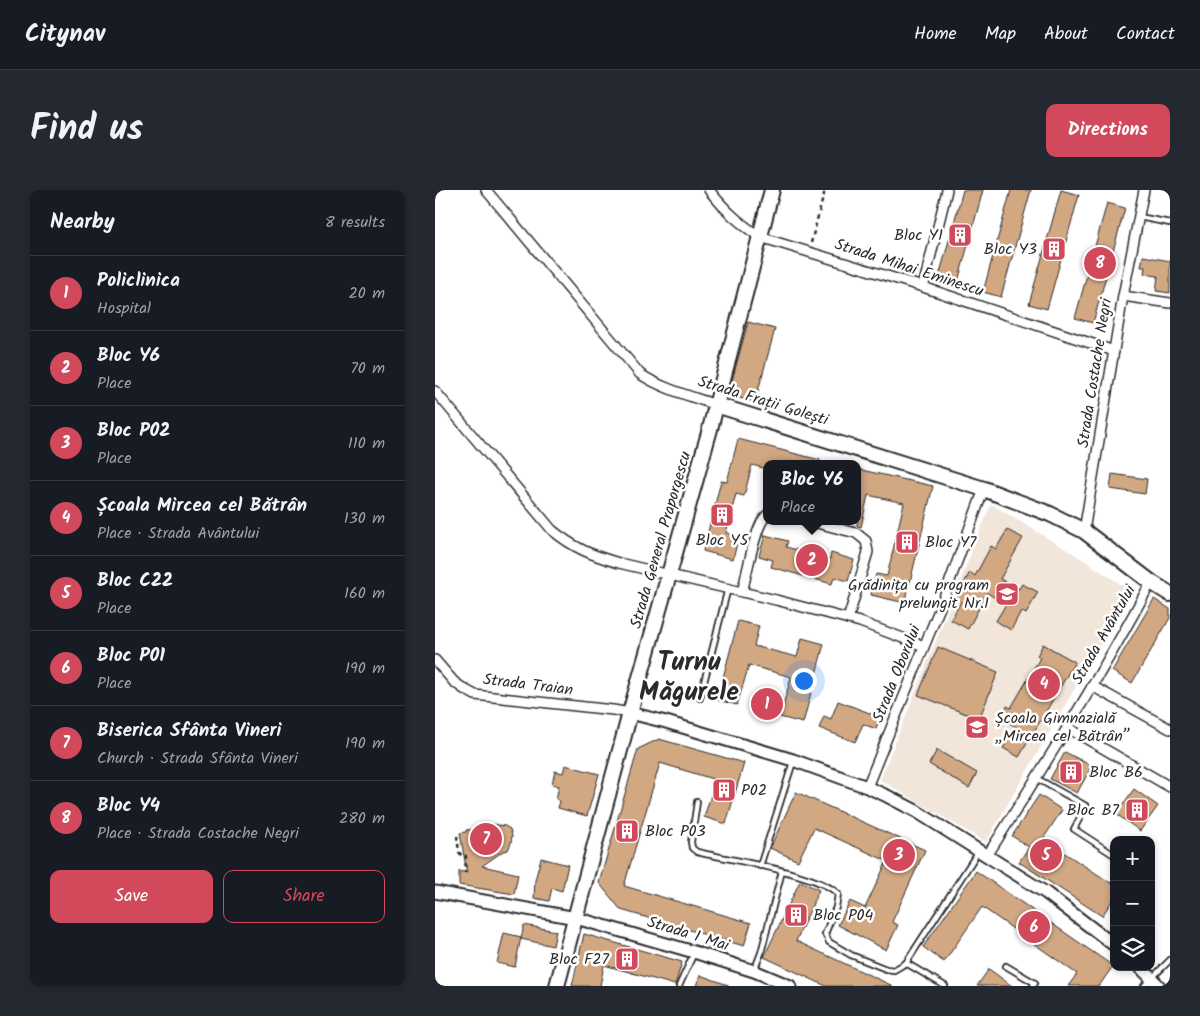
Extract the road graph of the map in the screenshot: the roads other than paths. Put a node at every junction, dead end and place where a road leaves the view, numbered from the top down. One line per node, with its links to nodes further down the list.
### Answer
1 (486, 190): 14 (street, Strada Frații Golești)
2 (709, 190): 8 (street, Strada Mihai Eminescu)
3 (772, 190): 8 (main road, Strada General Praporgescu)
4 (947, 190): 9 (street)
5 (1144, 190): 6 (street, Strada Costache Negri)
6 (1138, 217): 7 (lane); 10 (street, Strada Costache Negri)
7 (1170, 223)
8 (759, 236): 9 (street, Strada Mihai Eminescu); 14 (main road, Strada General Praporgescu)
9 (923, 287): 12 (street, Strada Mihai Eminescu)
10 (1123, 296): 11 (street); 12 (street, Strada Costache Negri)
11 (1170, 303)
12 (1114, 351): 18 (street, Strada Costache Negri)
13 (435, 391): 19 (street)
14 (716, 405): 15 (main road, Strada Frații Golești); 19 (main road, Strada General Praporgescu)
15 (985, 489): 18 (main road, Strada Frații Golești); 25 (street, Strada Oborului)
16 (763, 518): 22 (street)
17 (825, 525): 24 (street)
18 (1083, 531): 20 (main road, Strada Frații Golești)
19 (670, 574): 21 (street); 29 (main road, Strada General Praporgescu)
20 (1151, 582): 23 (main road, Strada Frații Golești); 27 (street, Strada Avântului)
21 (728, 588): 22 (street); 28 (lane)
22 (743, 592): 24 (street)
23 (1170, 594)
24 (848, 619): 25 (street)
25 (925, 646): 34 (street, Strada Oborului)
26 (435, 660): 29 (street, Strada Traian)
27 (1092, 686): 30 (street, Strada Avântului); 31 (street)
28 (700, 698)
29 (630, 713): 32 (street); 42 (main road, Strada General Praporgescu)
30 (1068, 728): 33 (street, Strada Avântului); 35 (street)
31 (1170, 729)
32 (793, 760): 34 (street); 39 (lane)
33 (1036, 778): 37 (lane); 38 (street, Strada Avântului)
34 (867, 787): 38 (street)
35 (1170, 787)
36 (697, 802): 39 (lane)
37 (1110, 852)
38 (983, 854): 43 (street); 46 (lane)
39 (760, 866): 40 (lane)
40 (782, 872): 46 (lane); 48 (lane)
41 (435, 892): 42 (street, Strada 1 Mai)
42 (576, 918): 44 (street, Strada 1 Mai); 51 (main road, Strada General Praporgescu)
43 (1110, 942)
44 (695, 952): 48 (street, Strada 1 Mai); 52 (lane)
45 (1170, 960): 50 (lane)
46 (906, 963): 54 (lane)
47 (1006, 966): 55 (lane)
48 (754, 971): 53 (street, Strada 1 Mai)
49 (1143, 971): 50 (street)
50 (1151, 983)
51 (557, 986)
52 (679, 986)
53 (790, 986)
54 (945, 986)
55 (1033, 986)

